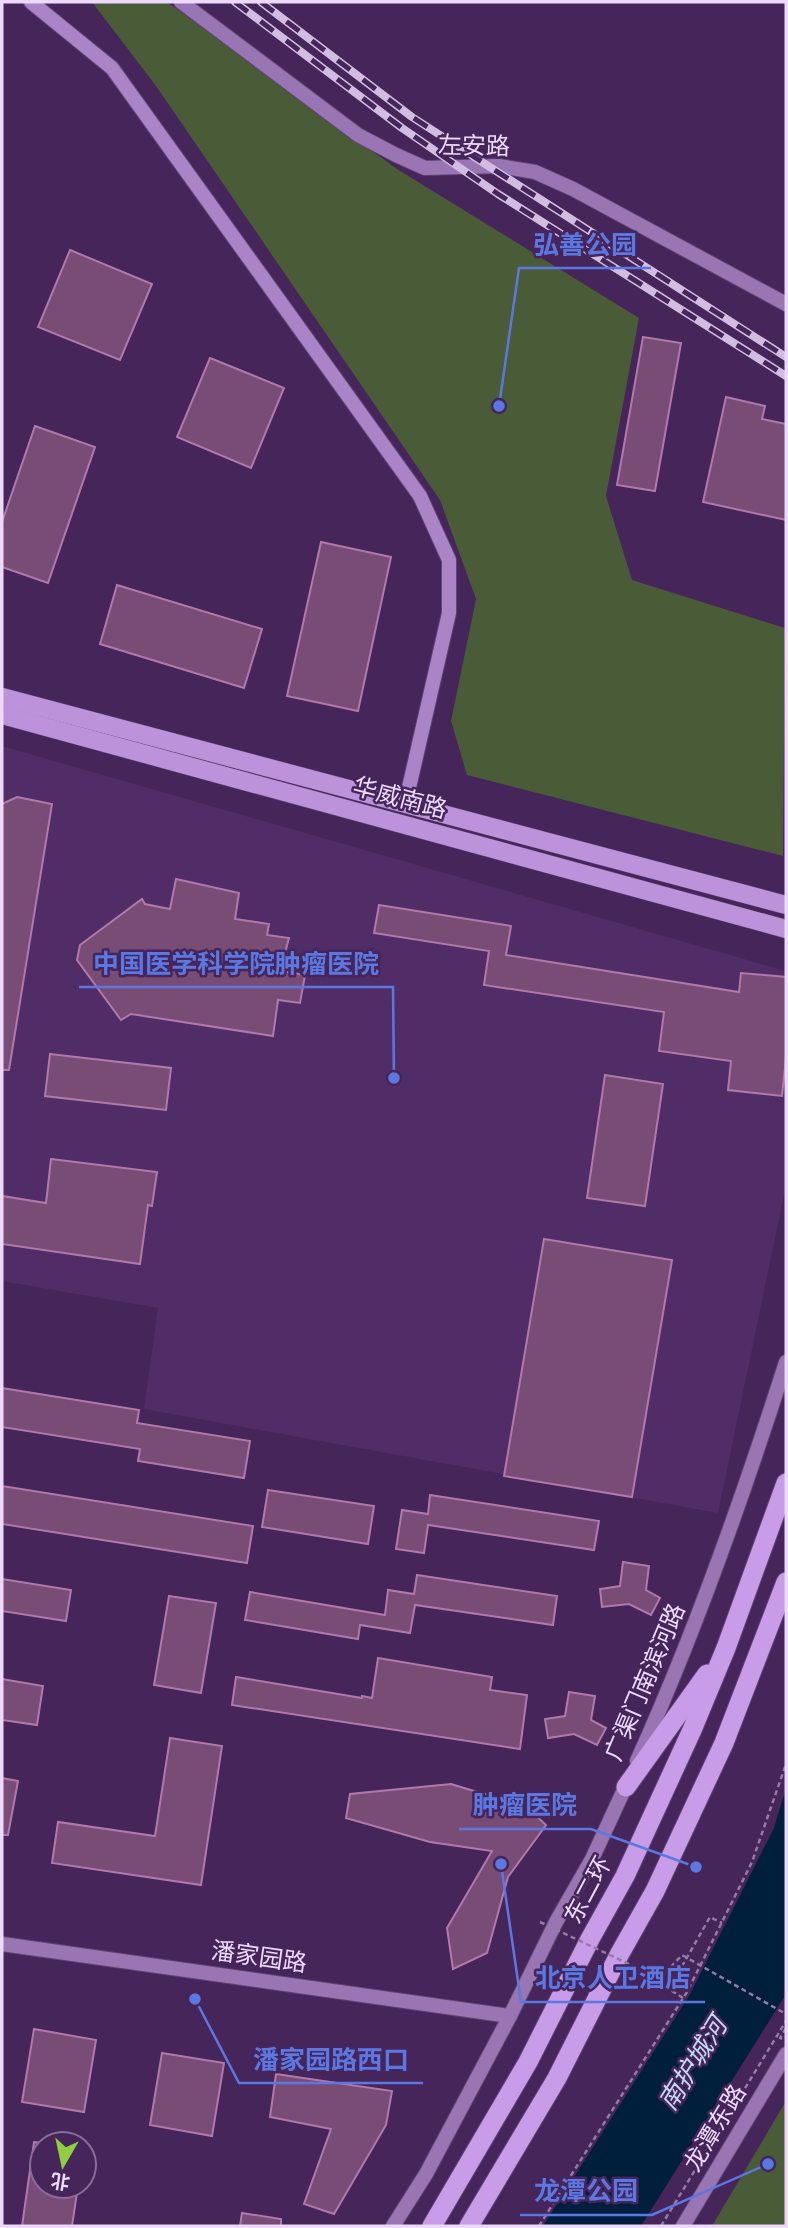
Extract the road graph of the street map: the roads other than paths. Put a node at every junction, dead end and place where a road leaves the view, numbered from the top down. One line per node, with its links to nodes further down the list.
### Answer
1 (31, 2): 6 (main road)
2 (181, 2): 3 (street, 左安路)
3 (786, 304)
4 (2, 697): 6 (main road, 华威南路)
5 (2, 715): 8 (main road, 华威南路)
6 (405, 805): 7 (main road, 华威南路)
7 (786, 905)
8 (786, 929)
9 (786, 1362): 13 (street, 广渠门南滨河路)
10 (786, 1483): 12 (highway, 东二环)
11 (786, 1583): 19 (highway)
12 (726, 1648): 13 (highway); 18 (highway, 东二环)
13 (626, 1787): 15 (street, 广渠门南滨河路)
14 (2, 1944): 15 (street, 潘家园路)
15 (510, 2016): 17 (street, 广渠门南滨河路)
16 (786, 2054): 20 (street, 龙潭东路)
17 (393, 2226)
18 (432, 2226)
19 (469, 2226)
20 (683, 2226)

